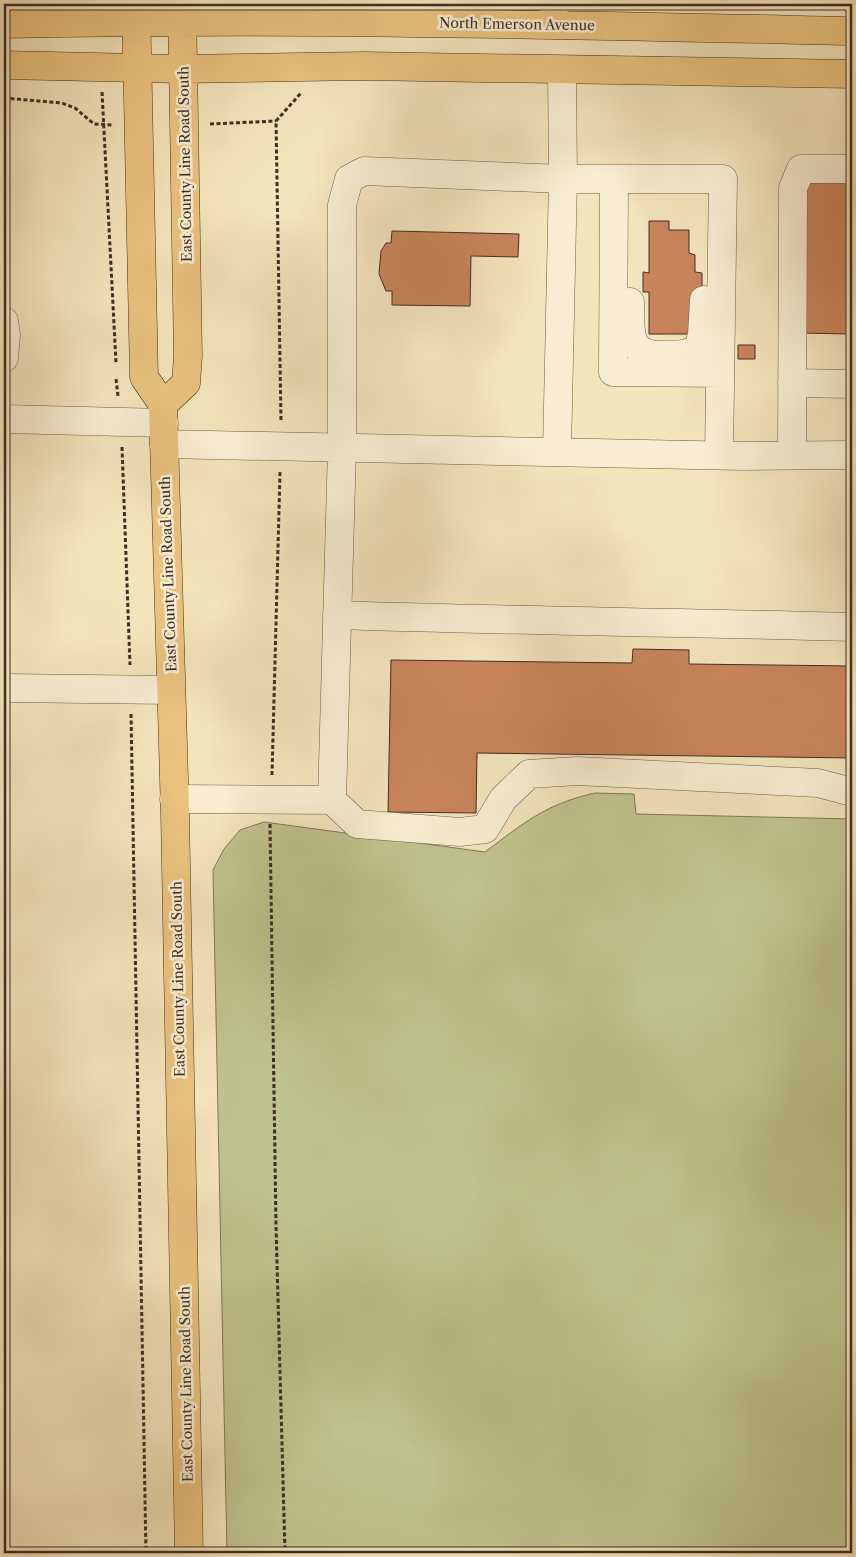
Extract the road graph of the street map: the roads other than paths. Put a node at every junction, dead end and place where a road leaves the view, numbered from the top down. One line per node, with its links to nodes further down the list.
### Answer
1 (136, 13): 2 (main road, North Emerson Avenue); 4 (main road, North Emerson Avenue); 7 (main road)
2 (182, 13): 3 (main road, North Emerson Avenue); 8 (main road, East County Line Road South)
3 (554, 14): 5 (main road, North Emerson Avenue)
4 (4, 24)
5 (852, 31)
6 (4, 65): 7 (main road)
7 (137, 68): 8 (main road); 22 (main road)
8 (184, 69): 9 (main road); 22 (main road, East County Line Road South)
9 (562, 70): 10 (main road); 12 (lane)
10 (852, 74)
11 (852, 169): 19 (lane)
12 (563, 178): 13 (lane); 23 (lane); 24 (lane)
13 (614, 178): 14 (lane); 15 (lane)
14 (722, 234): 15 (lane); 18 (lane)
15 (614, 266): 18 (lane)
16 (4, 321): 17 (lane)
17 (4, 358)
18 (720, 373): 26 (lane)
19 (792, 383): 20 (lane); 27 (lane)
20 (852, 384)
21 (4, 419): 22 (lane)
22 (164, 424): 23 (lane); 31 (main road, East County Line Road South)
23 (342, 448): 24 (lane); 28 (lane)
24 (557, 451): 26 (lane)
25 (852, 454): 27 (lane)
26 (719, 455): 27 (lane)
27 (792, 455)
28 (337, 615): 29 (lane); 34 (lane)
29 (852, 627)
30 (4, 688): 31 (lane)
31 (171, 690): 33 (main road, East County Line Road South)
32 (852, 792): 34 (lane)
33 (174, 799): 34 (lane); 35 (main road, East County Line Road South)
34 (332, 800)
35 (189, 1553)

